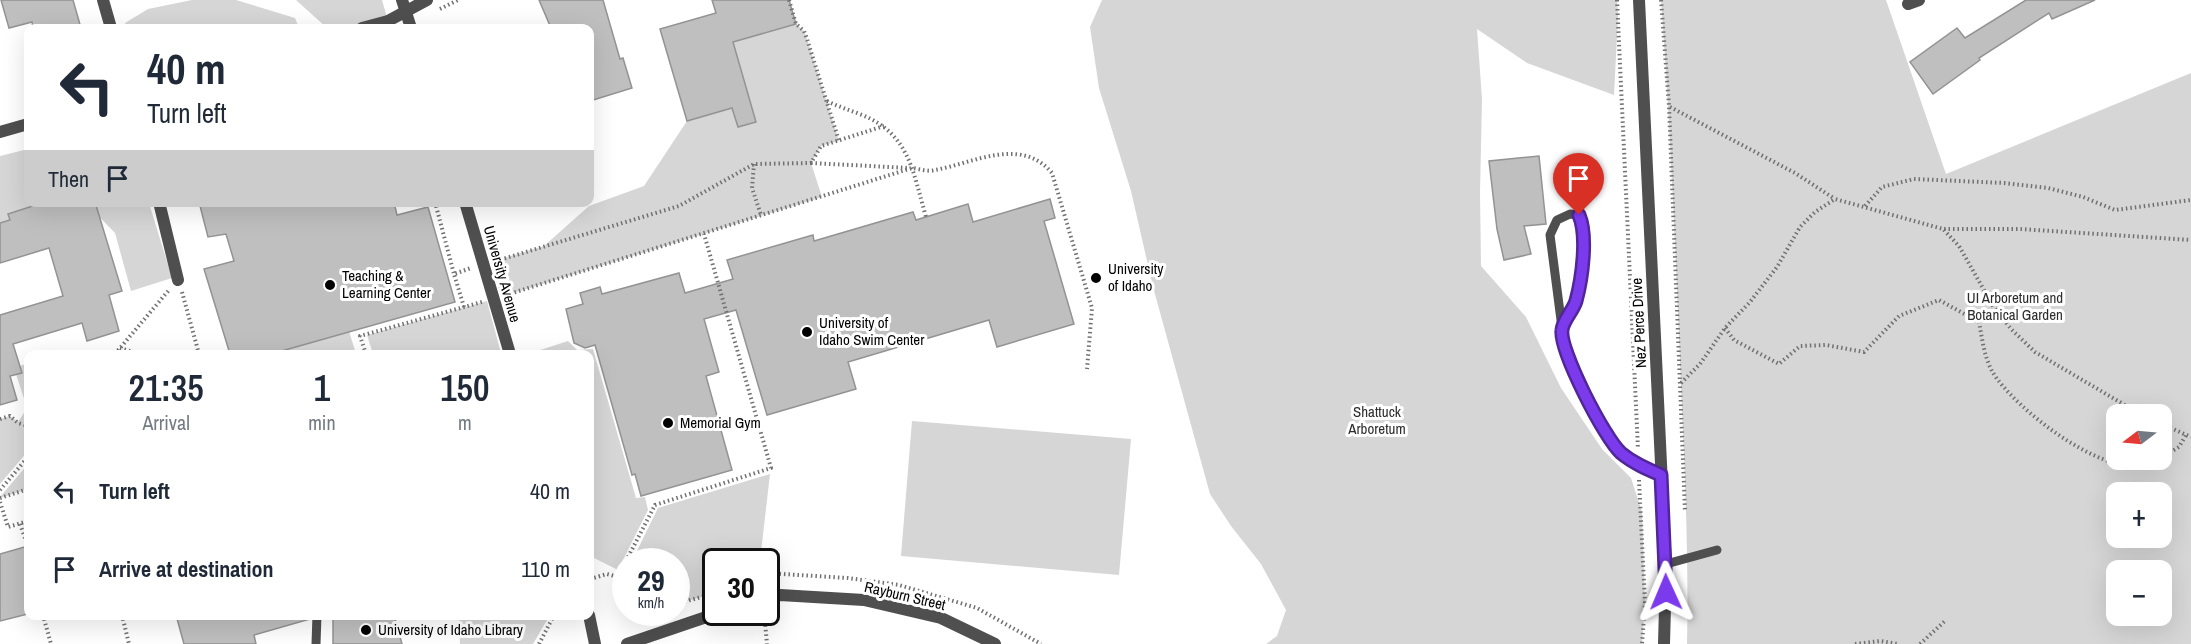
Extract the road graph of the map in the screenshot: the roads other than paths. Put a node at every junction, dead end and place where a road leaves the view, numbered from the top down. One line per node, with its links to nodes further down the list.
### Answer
1 (103, 0): 5 (street)
2 (427, 0): 4 (street)
3 (1639, 0): 15 (street, Nez Perce Drive)
4 (404, 5): 6 (street); 7 (street)
5 (110, 24)
6 (377, 24)
7 (410, 24)
8 (24, 125): 9 (street)
9 (0, 132)
10 (160, 207): 12 (street)
11 (467, 207): 14 (street, University Avenue)
12 (178, 279)
13 (1562, 330): 13 (lane); 15 (lane)
14 (509, 350)
15 (1661, 475): 17 (street, Nez Perce Drive)
16 (1717, 550): 17 (lane)
17 (1666, 564): 26 (street, Nez Perce Drive)
18 (780, 595): 25 (street, Rayburn Street)
19 (702, 618): 24 (street)
20 (317, 620): 22 (lane)
21 (591, 620): 23 (street)
22 (316, 644)
23 (595, 644)
24 (627, 644)
25 (995, 644)
26 (1664, 644)

